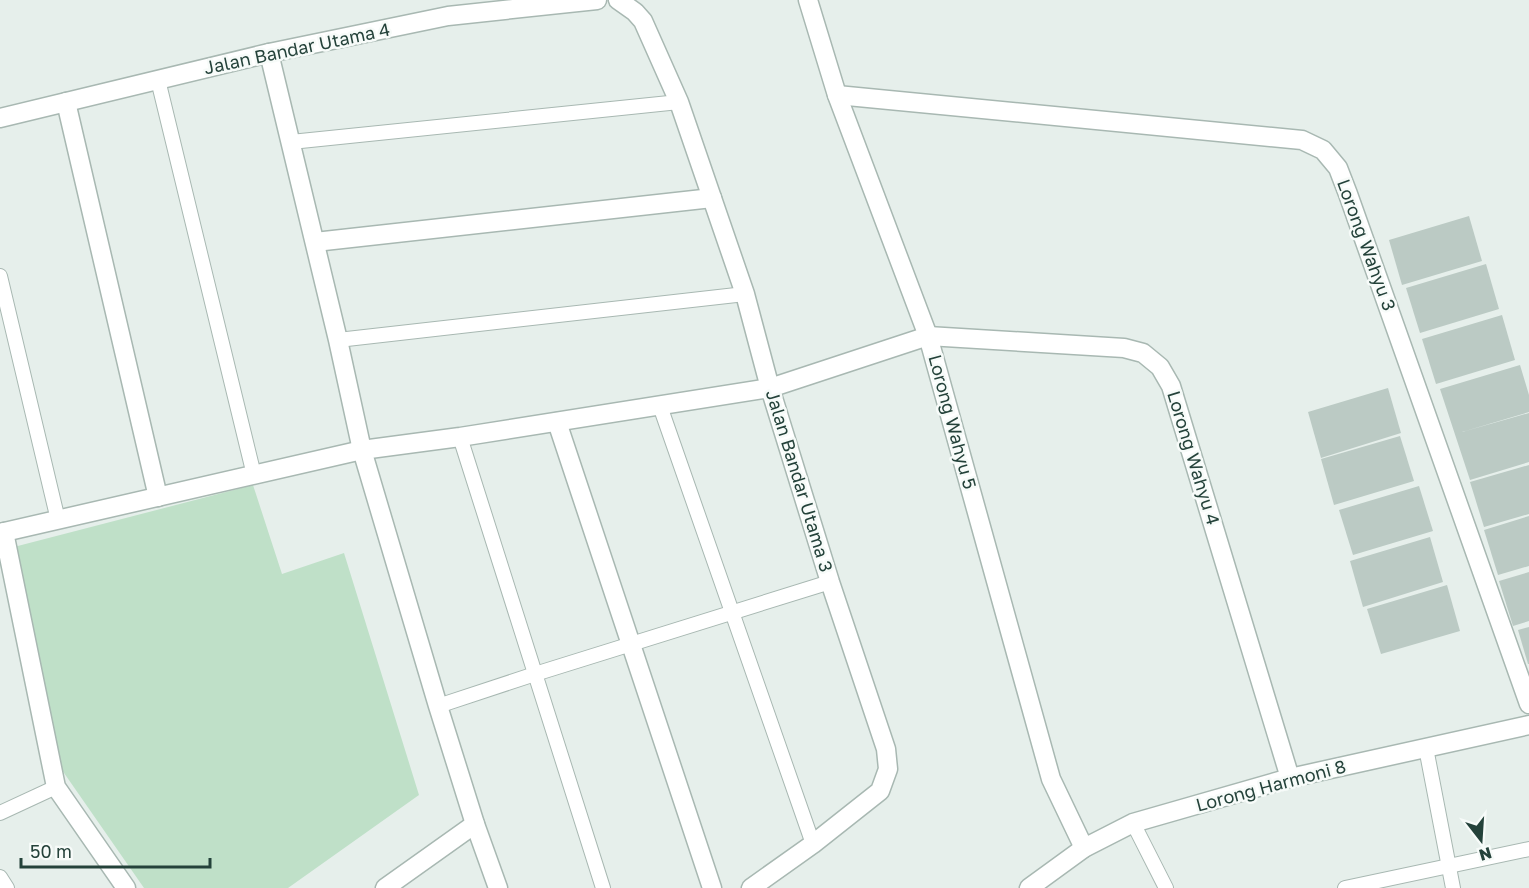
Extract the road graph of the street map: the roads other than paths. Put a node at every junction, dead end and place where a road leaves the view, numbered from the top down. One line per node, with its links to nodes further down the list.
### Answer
1 (597, 0): 4 (street, Jalan Bandar Utama 4)
2 (618, 0): 8 (street, Jalan Bandar Utama 3)
3 (808, 0): 6 (street, Lorong Wahyu 5)
4 (269, 53): 5 (street, Jalan Bandar Utama 4); 10 (street)
5 (158, 80): 7 (street, Jalan Bandar Utama 4); 22 (lane)
6 (837, 94): 15 (street, Lorong Wahyu 5); 30 (street, Lorong Wahyu 3)
7 (66, 102): 9 (street, Jalan Bandar Utama 4); 23 (street)
8 (679, 102): 10 (lane); 11 (street, Jalan Bandar Utama 3)
9 (0, 118)
10 (291, 142): 12 (street)
11 (712, 198): 12 (street); 14 (street, Jalan Bandar Utama 3)
12 (315, 242): 16 (street)
13 (0, 276): 24 (lane)
14 (745, 294): 16 (lane); 17 (street, Jalan Bandar Utama 3)
15 (928, 336): 17 (street); 34 (street, Lorong Wahyu 4); 40 (street, Lorong Wahyu 5)
16 (338, 340): 21 (street)
17 (770, 388): 18 (street); 26 (street, Jalan Bandar Utama 3)
18 (660, 406): 19 (street); 27 (lane)
19 (557, 422): 20 (street); 28 (street)
20 (460, 437): 21 (street); 29 (lane)
21 (362, 450): 22 (street); 31 (street)
22 (254, 475): 23 (street)
23 (158, 497): 24 (street)
24 (58, 520): 25 (street)
25 (2, 533): 35 (street)
26 (831, 582): 27 (lane); 39 (street, Jalan Bandar Utama 3)
27 (733, 613): 28 (lane); 39 (lane)
28 (631, 644): 29 (lane); 49 (street)
29 (535, 674): 31 (lane); 48 (lane)
30 (1529, 704)
31 (438, 706): 37 (street)
32 (1529, 725): 33 (street, Lorong Harmoni 8)
33 (1425, 748): 34 (street, Lorong Harmoni 8); 42 (lane)
34 (1290, 778): 38 (street, Lorong Harmoni 8)
35 (56, 787): 36 (lane); 45 (street)
36 (0, 813)
37 (475, 824): 46 (street); 47 (street)
38 (1133, 824): 40 (street, Lorong Harmoni 8); 52 (lane)
39 (813, 844): 50 (street, Jalan Bandar Utama 3)
40 (1084, 848): 51 (street, Lorong Harmoni 8)
41 (1529, 849): 42 (lane)
42 (1448, 866): 53 (lane); 54 (lane)
43 (0, 877): 44 (lane)
44 (7, 888)
45 (126, 888)
46 (385, 888)
47 (498, 888)
48 (603, 888)
49 (712, 888)
50 (751, 888)
51 (1029, 888)
52 (1167, 888)
53 (1345, 888)
54 (1453, 888)

